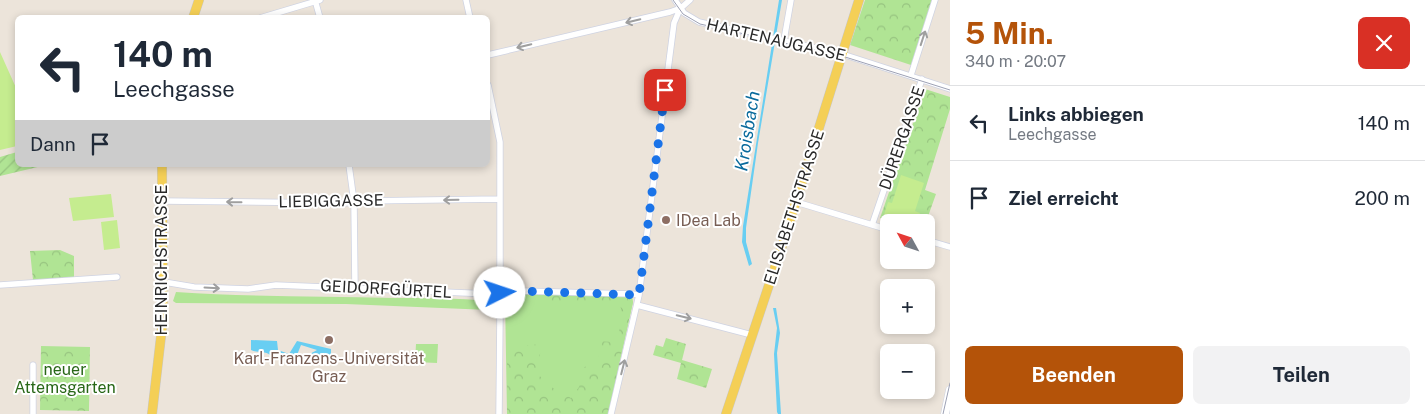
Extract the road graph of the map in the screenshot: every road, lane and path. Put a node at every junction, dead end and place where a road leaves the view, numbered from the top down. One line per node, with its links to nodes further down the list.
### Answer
1 (199, 0): 10 (main road)
2 (317, 0): 11 (street); 12 (street)
3 (466, 0): 13 (street)
4 (675, 0): 9 (street)
5 (690, 0): 9 (street)
6 (791, 0): 14 (street)
7 (859, 0): 15 (main road, ELISABETHSTRASSE)
8 (935, 0): 17 (street, one-way to 8)
9 (680, 9): 14 (street, HARTENAUGASSE); 16 (street, one-way to 16); 36 (street)
10 (194, 15)
11 (270, 15)
12 (320, 15)
13 (469, 15)
14 (781, 40): 15 (street, HARTENAUGASSE)
15 (842, 54): 17 (street, HARTENAUGASSE); 26 (main road, ELISABETHSTRASSE)
16 (490, 55)
17 (911, 75): 18 (street, HARTENAUGASSE)
18 (922, 79): 19 (street, HARTENAUGASSE); 27 (street, DÜRERGASSE)
19 (950, 88)
20 (490, 94): 23 (street)
21 (162, 167): 24 (main road, HEINRICHSTRASSE)
22 (349, 167): 25 (street)
23 (499, 199): 25 (street, LIEBIGGASSE, one-way to 25); 35 (street)
24 (162, 201): 25 (street, LIEBIGGASSE, one-way to 24); 32 (main road, HEINRICHSTRASSE)
25 (354, 202): 34 (street)
26 (796, 202): 27 (street); 38 (main road, ELISABETHSTRASSE)
27 (872, 225): 28 (street)
28 (880, 227)
29 (935, 243): 30 (street)
30 (950, 247)
31 (117, 277): 33 (street)
32 (164, 282): 34 (street, GEIDORFGÜRTEL, one-way to 34); 42 (main road, HEINRICHSTRASSE)
33 (0, 286)
34 (354, 288): 35 (street, GEIDORFGÜRTEL)
35 (500, 293): 36 (street, GEIDORFGÜRTEL); 43 (street)
36 (639, 295): 37 (street)
37 (637, 305): 38 (street, one-way to 38); 44 (street, one-way to 37)
38 (752, 335): 45 (main road, ELISABETHSTRASSE)
39 (33, 365): 41 (street)
40 (950, 390): 46 (main road)
41 (33, 414)
42 (152, 414)
43 (499, 414)
44 (611, 414)
45 (726, 414)
46 (944, 414)

